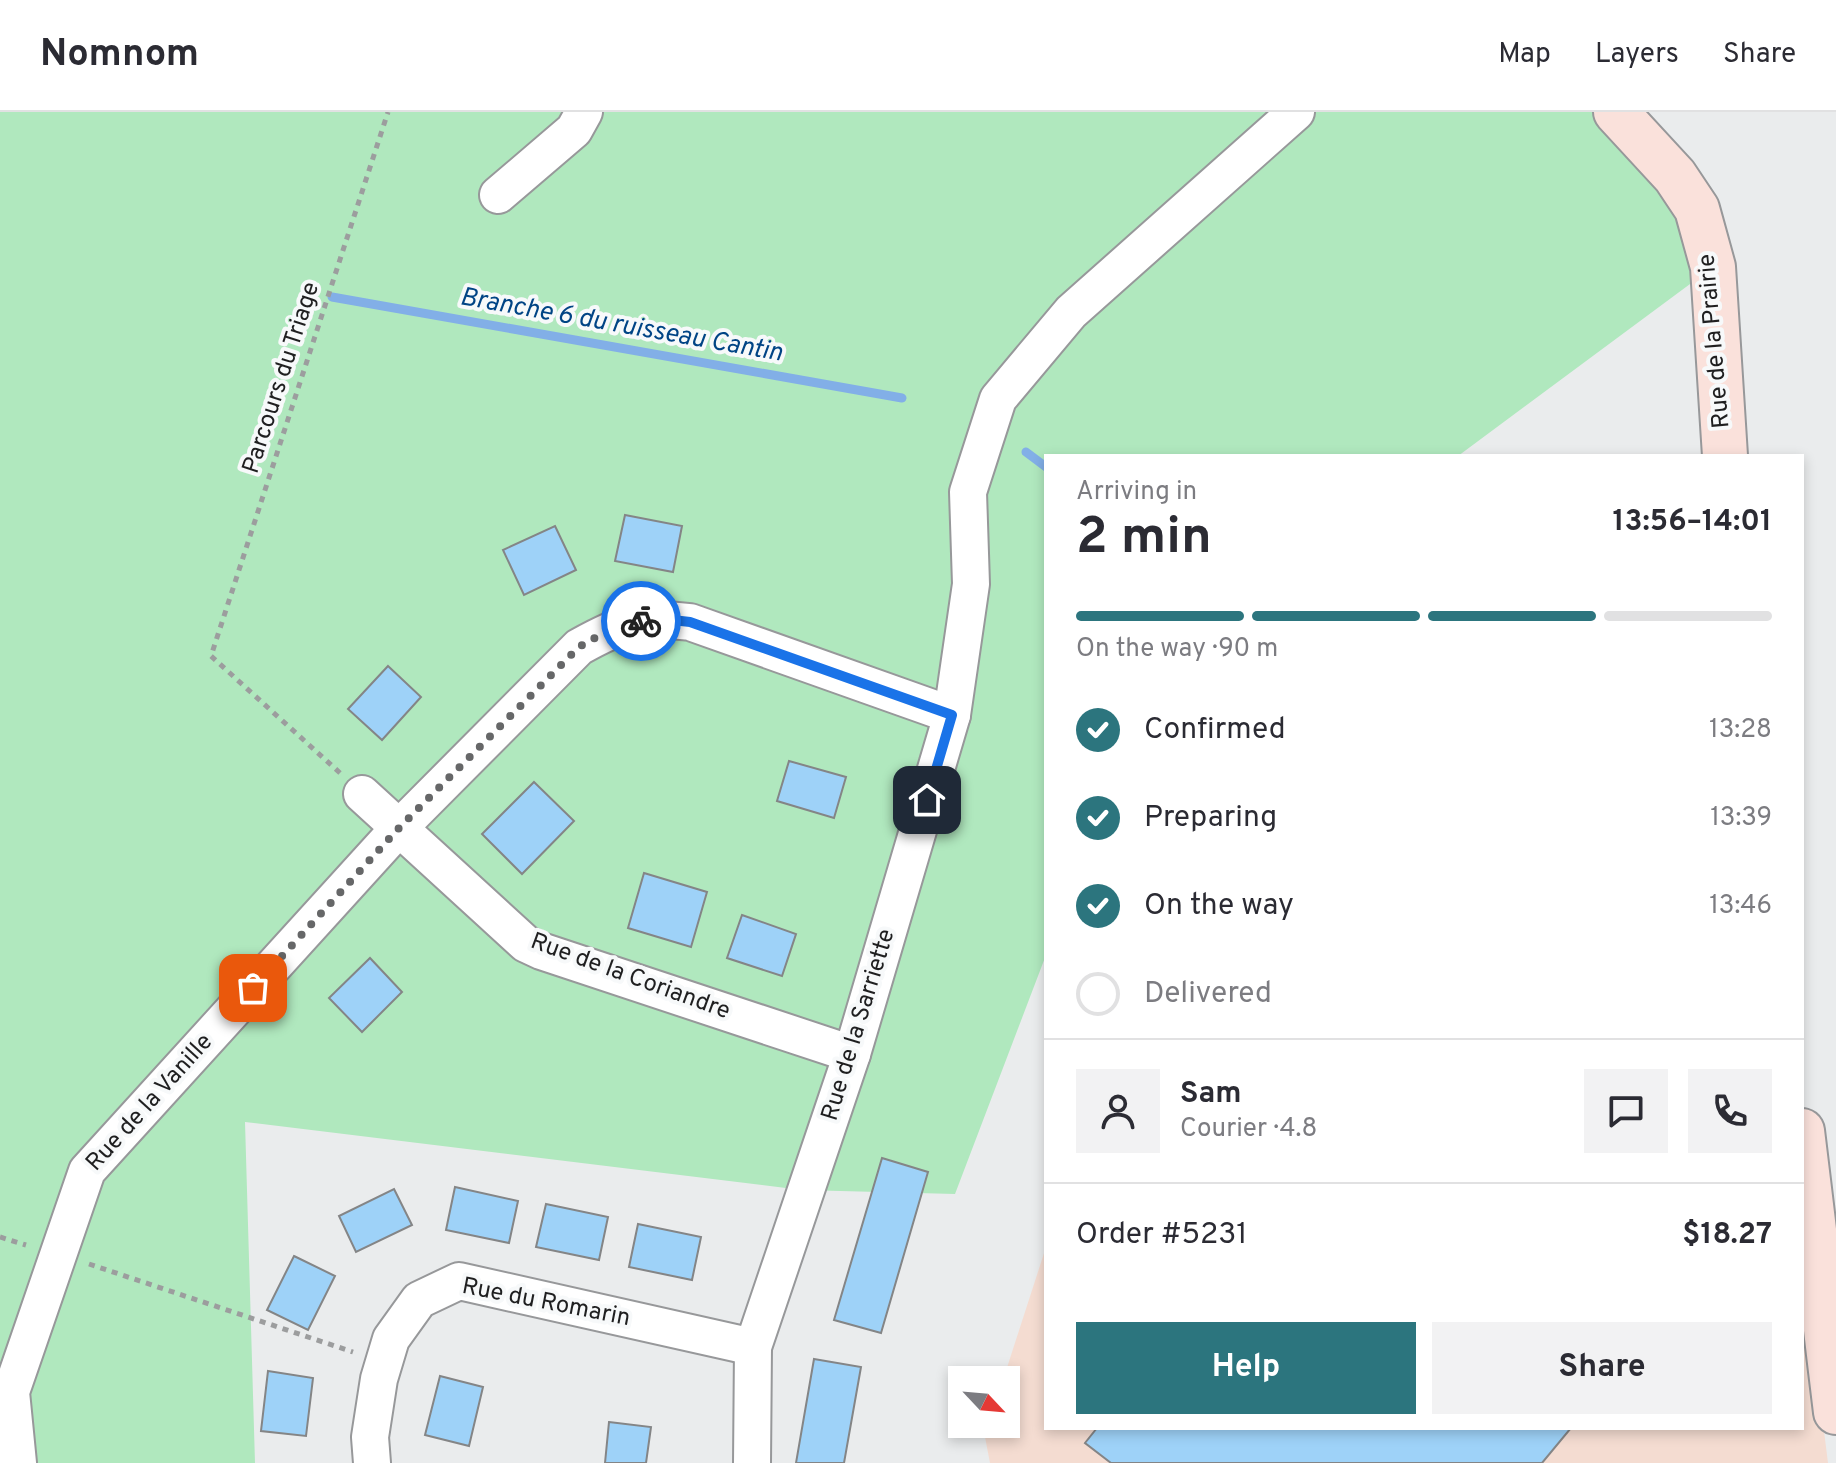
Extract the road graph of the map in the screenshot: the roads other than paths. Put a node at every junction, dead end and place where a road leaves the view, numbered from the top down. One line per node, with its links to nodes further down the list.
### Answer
1 (584, 112): 4 (street)
2 (1296, 112): 6 (street, Rue de la Sarriette)
3 (1616, 112): 5 (street, Rue de la Prairie)
4 (498, 195)
5 (1725, 454)
6 (952, 715): 8 (street, Rue de la Vanille); 9 (street, Rue de la Sarriette)
7 (362, 794): 8 (street, Rue de la Coriandre)
8 (399, 828): 9 (street, Rue de la Coriandre); 13 (street, Rue de la Vanille)
9 (852, 1054): 11 (street, Rue de la Sarriette)
10 (1804, 1148): 12 (street)
11 (753, 1347): 14 (street, Rue du Romarin); 15 (street, Rue de la Sarriette)
12 (1836, 1412)
13 (18, 1463)
14 (372, 1463)
15 (752, 1463)

